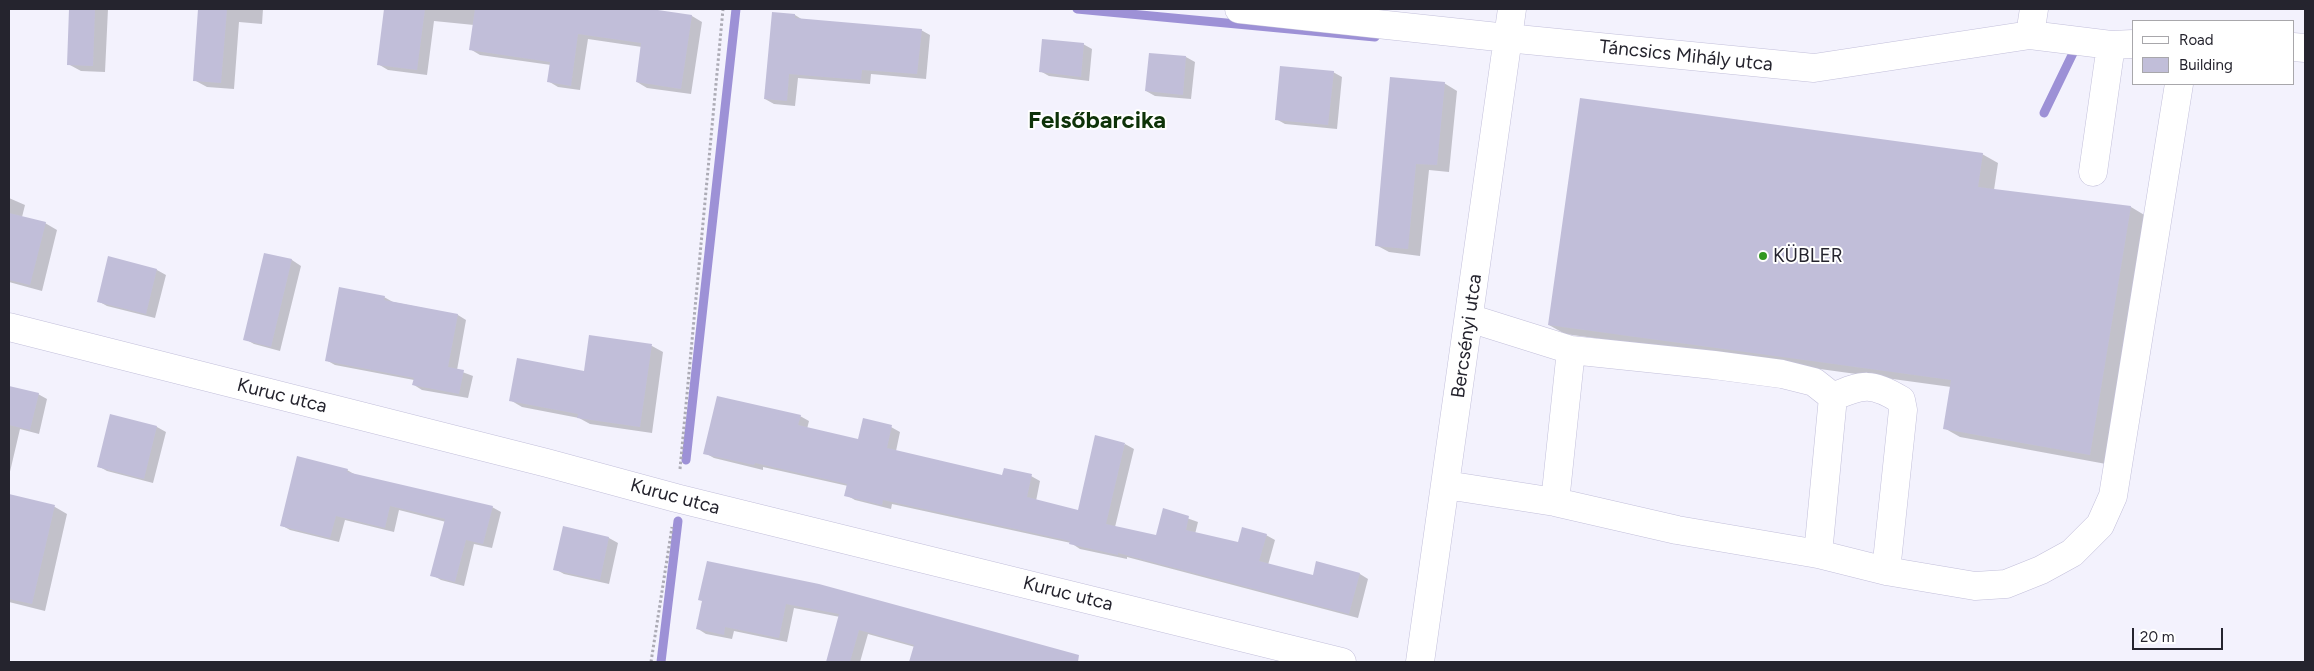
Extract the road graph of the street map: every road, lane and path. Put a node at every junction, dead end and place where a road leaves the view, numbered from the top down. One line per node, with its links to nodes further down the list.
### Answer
1 (723, 9): 15 (path)
2 (1239, 9): 6 (street, Táncsics Mihály utca)
3 (1512, 9): 6 (street, Bercsényi utca)
4 (2034, 9): 5 (street)
5 (2030, 35): 6 (street, Táncsics Mihály utca); 7 (street, Táncsics Mihály utca)
6 (1507, 38): 10 (street, Bercsényi utca)
7 (2122, 45): 9 (street)
8 (2179, 85): 18 (street)
9 (2093, 172)
10 (1469, 318): 12 (street); 14 (street, Bercsényi utca)
11 (9, 327): 15 (street, Kuruc utca)
12 (1571, 350): 13 (street); 16 (street)
13 (1833, 397): 17 (street); 18 (street)
14 (1446, 485): 16 (street); 21 (street, Bercsényi utca)
15 (676, 498): 19 (path); 20 (street, Kuruc utca)
16 (1555, 502): 17 (street)
17 (1818, 554): 18 (street)
18 (1886, 571)
19 (651, 662)
20 (1342, 662)
21 (1420, 662)

